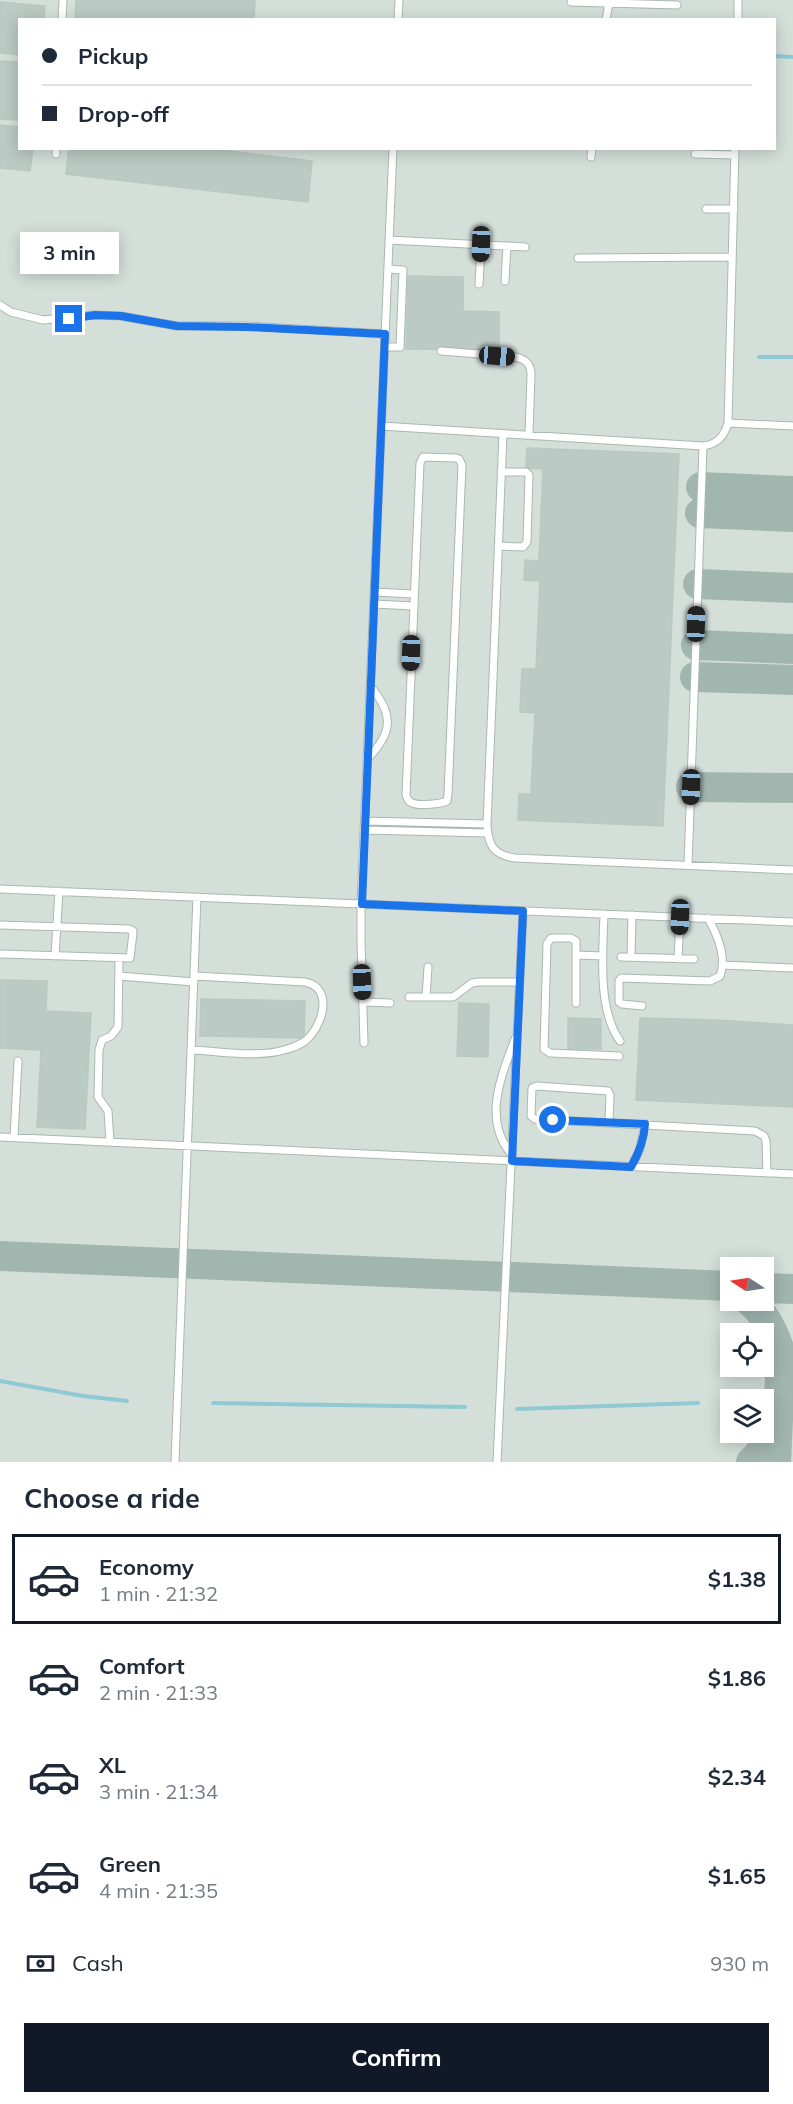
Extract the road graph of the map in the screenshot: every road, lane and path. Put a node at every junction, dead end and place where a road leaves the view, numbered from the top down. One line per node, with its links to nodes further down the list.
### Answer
1 (63, 0): 8 (lane)
2 (399, 0): 9 (lane)
3 (738, 0): 11 (lane)
4 (571, 2): 6 (lane)
5 (660, 2): 6 (lane); 7 (lane)
6 (609, 3): 10 (lane)
7 (677, 6)
8 (62, 18)
9 (398, 18)
10 (606, 18)
11 (738, 18)
12 (393, 150): 17 (lane)
13 (735, 152): 14 (lane); 16 (lane)
14 (695, 154)
15 (706, 209): 16 (lane)
16 (734, 209): 21 (lane)
17 (389, 240): 18 (lane); 23 (lane)
18 (481, 244): 19 (lane); 25 (lane)
19 (507, 246): 20 (lane); 24 (lane)
20 (525, 247)
21 (732, 257): 22 (lane); 30 (lane)
22 (578, 258)
23 (388, 269): 27 (lane); 28 (lane)
24 (505, 281)
25 (479, 284)
26 (0, 305): 27 (lane)
27 (385, 334): 28 (lane)
28 (385, 347): 31 (lane)
29 (441, 351): 34 (lane)
30 (728, 423): 32 (lane); 35 (lane)
31 (381, 426): 33 (lane); 38 (lane)
32 (793, 426)
33 (503, 434): 34 (lane); 36 (lane)
34 (529, 435): 35 (lane)
35 (703, 446): 48 (lane)
36 (501, 471): 37 (lane); 37 (lane)
37 (498, 546): 45 (lane)
38 (374, 592): 39 (lane); 40 (lane)
39 (413, 594): 41 (lane); 41 (lane)
40 (374, 604): 41 (lane); 42 (lane)
41 (413, 606)
42 (370, 687): 43 (lane); 43 (lane)
43 (368, 759): 44 (lane)
44 (365, 821): 45 (lane); 46 (lane)
45 (487, 824): 47 (lane)
46 (365, 830): 47 (lane); 53 (lane)
47 (488, 833): 48 (lane)
48 (688, 865): 49 (lane)
49 (793, 870)
50 (0, 889): 51 (lane)
51 (59, 891): 52 (lane); 61 (lane)
52 (197, 897): 53 (lane); 75 (lane)
53 (362, 904): 54 (lane); 79 (lane)
54 (523, 911): 55 (lane); 76 (lane)
55 (604, 914): 56 (lane); 65 (lane)
56 (632, 915): 57 (lane); 67 (lane)
57 (680, 917): 58 (lane); 69 (lane)
58 (708, 918): 59 (lane); 71 (lane)
59 (793, 922)
60 (0, 925): 61 (lane)
61 (57, 927): 63 (lane); 68 (lane)
62 (0, 954): 63 (lane)
63 (55, 956): 68 (lane)
64 (577, 956): 65 (lane); 81 (lane); 87 (lane)
65 (603, 956): 84 (lane)
66 (621, 957): 67 (lane)
67 (632, 957): 69 (lane)
68 (120, 958): 74 (lane)
69 (678, 959): 70 (lane)
70 (694, 959)
71 (722, 965): 73 (lane); 82 (lane)
72 (428, 967): 78 (lane)
73 (793, 968)
74 (119, 976): 75 (lane); 93 (lane)
75 (194, 979): 86 (lane); 86 (lane)
76 (520, 982): 78 (lane); 83 (lane)
77 (409, 997): 78 (lane)
78 (426, 997)
79 (363, 1002): 80 (lane); 85 (lane)
80 (390, 1003)
81 (576, 1003)
82 (642, 1006)
83 (518, 1031): 95 (lane); 95 (lane)
84 (620, 1041)
85 (364, 1043)
86 (191, 1050): 94 (lane)
87 (619, 1056)
88 (18, 1061): 92 (lane)
89 (609, 1122): 89 (lane); 90 (lane)
90 (645, 1124): 96 (lane); 97 (lane)
91 (0, 1137): 92 (lane)
92 (14, 1137): 93 (lane)
93 (110, 1142): 94 (lane)
94 (188, 1145): 95 (lane); 99 (lane)
95 (512, 1158): 96 (lane); 100 (lane)
96 (631, 1167): 97 (lane)
97 (767, 1173): 98 (lane)
98 (793, 1174)
99 (175, 1462)
100 (497, 1462)

